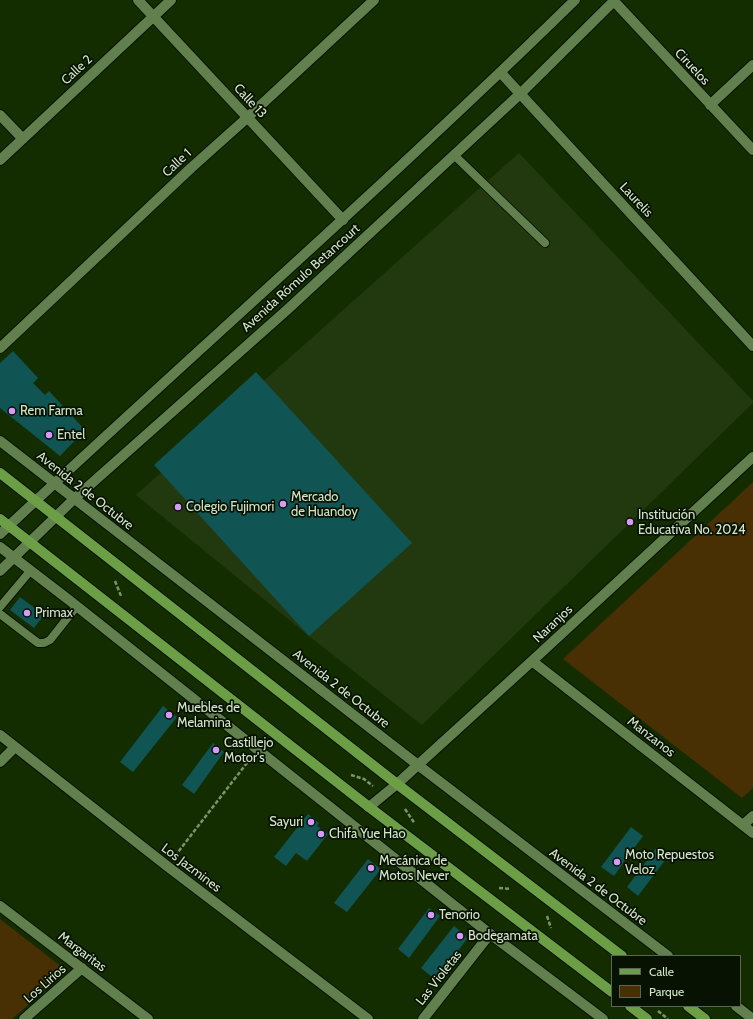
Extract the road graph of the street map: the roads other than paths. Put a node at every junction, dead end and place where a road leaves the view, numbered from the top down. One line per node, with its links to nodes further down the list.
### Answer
1 (138, 0): 6 (street, Calle 13)
2 (171, 0): 6 (street, Calle 2)
3 (374, 0): 12 (street, Calle 1)
4 (575, 0): 8 (street, Avenida Rómulo Betancourt)
5 (614, 0): 9 (street, Avenida Rómulo Betancourt); 10 (street, Ciruelos)
6 (154, 16): 12 (street, Calle 13); 13 (street, Calle 2)
7 (753, 65): 10 (street)
8 (501, 73): 9 (street, Laurelis); 17 (street, Avenida Rómulo Betancourt)
9 (520, 94): 15 (street, Avenida Rómulo Betancourt); 19 (street, Laurelis)
10 (710, 105): 14 (street, Ciruelos)
11 (0, 115): 13 (street)
12 (248, 118): 17 (street, Calle 13); 20 (street, Calle 1)
13 (23, 139): 16 (street, Calle 2)
14 (753, 150)
15 (454, 155): 18 (lane); 25 (street, Avenida Rómulo Betancourt)
16 (0, 160)
17 (343, 220): 24 (street, Avenida Rómulo Betancourt)
18 (545, 243)
19 (753, 346)
20 (0, 348)
21 (0, 441): 24 (street, Avenida 2 de Octubre)
22 (753, 458): 39 (street, Naranjos)
23 (0, 473): 26 (main road)
24 (55, 484): 25 (street, Avenida 2 de Octubre); 26 (street, Avenida Rómulo Betancourt)
25 (74, 498): 27 (street, Avenida Rómulo Betancourt); 43 (street, Avenida 2 de Octubre)
26 (36, 500): 27 (main road); 29 (street, Avenida Rómulo Betancourt)
27 (56, 516): 31 (street, Avenida Rómulo Betancourt); 44 (main road)
28 (0, 519): 29 (main road)
29 (9, 526): 30 (street, Avenida Rómulo Betancourt); 31 (main road)
30 (0, 534)
31 (30, 541): 33 (street, Avenida Rómulo Betancourt); 45 (main road)
32 (0, 547): 33 (street)
33 (14, 558): 34 (street); 35 (street, Avenida Rómulo Betancourt)
34 (31, 570): 36 (street); 37 (lane)
35 (0, 571)
36 (77, 606): 38 (lane); 50 (street)
37 (0, 607)
38 (0, 614)
39 (532, 661): 43 (street, Naranjos); 47 (street, Manzanos)
40 (0, 735): 41 (street, Los Jazmines)
41 (15, 747): 42 (street); 61 (street, Los Jazmines)
42 (0, 762)
43 (418, 765): 44 (street, Naranjos); 52 (street, Avenida 2 de Octubre)
44 (397, 784): 45 (street, Naranjos); 51 (main road)
45 (369, 807): 54 (main road)
46 (753, 816): 47 (street)
47 (743, 825): 48 (street, Manzanos)
48 (753, 833)
49 (0, 906): 53 (street, Margaritas)
50 (490, 934): 62 (street, Las Violetas); 63 (street)
51 (621, 955)
52 (667, 955)
53 (82, 968): 59 (street, Los Lirios); 60 (street, Margaritas)
54 (611, 991)
55 (631, 1007): 64 (main road)
56 (689, 1007): 65 (main road)
57 (738, 1007): 58 (street)
58 (752, 1015)
59 (24, 1019)
60 (148, 1019)
61 (368, 1019)
62 (423, 1019)
63 (603, 1019)
64 (647, 1019)
65 (705, 1019)

